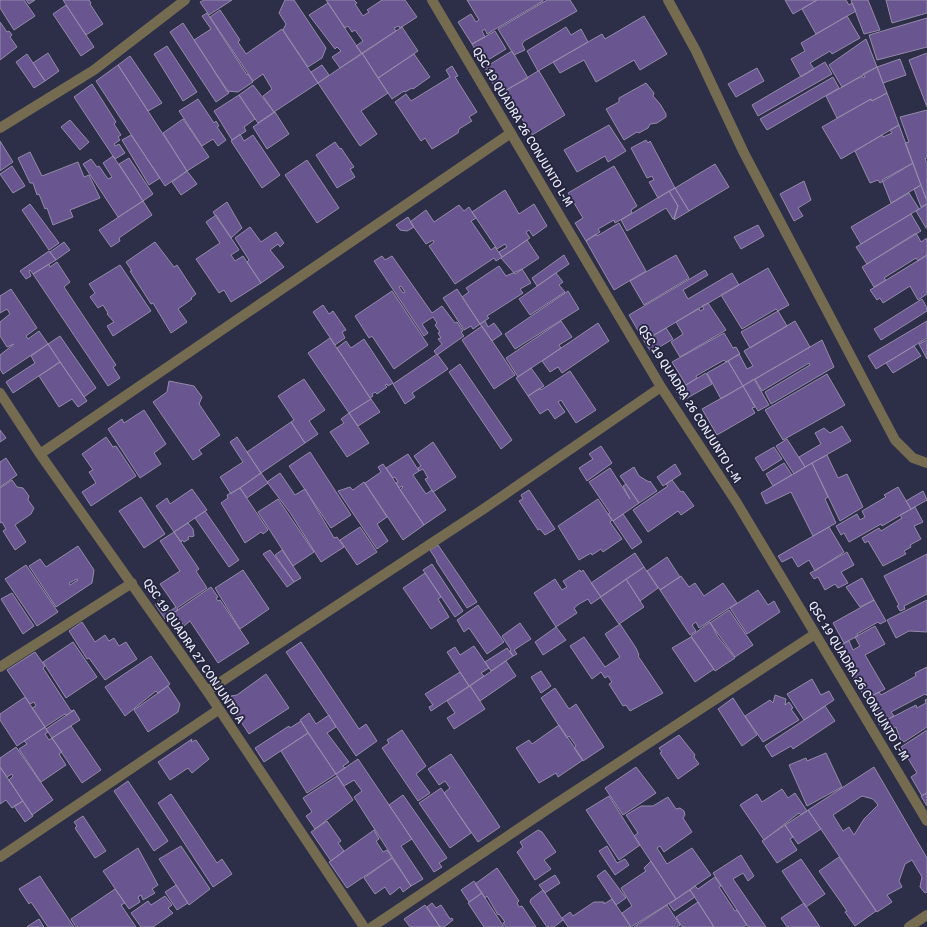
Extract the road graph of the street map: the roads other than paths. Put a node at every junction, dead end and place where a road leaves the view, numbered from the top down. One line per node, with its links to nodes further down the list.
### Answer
1 (185, 0): 4 (street)
2 (432, 0): 5 (street, QSC 19 QUADRA 26 CONJUNTO L-M)
3 (668, 0): 9 (street)
4 (0, 128)
5 (511, 133): 6 (street, QSC 19 QUADRA 26 CONJUNTO L-M); 8 (street)
6 (662, 387): 11 (street, QSC 19 QUADRA 26 CONJUNTO L-M); 13 (street)
7 (0, 393): 8 (street, QSC 19 QUADRA 27 CONJUNTO A)
8 (40, 454): 10 (street, QSC 19 QUADRA 27 CONJUNTO A)
9 (927, 463)
10 (132, 583): 12 (street); 13 (street, QSC 19 QUADRA 27 CONJUNTO A)
11 (815, 634): 15 (street, QSC 19 QUADRA 26 CONJUNTO L-M); 19 (street)
12 (0, 667)
13 (207, 692): 14 (street, QSC 19 QUADRA 27 CONJUNTO A)
14 (218, 710): 16 (street); 18 (street, QSC 19 QUADRA 27 CONJUNTO A)
15 (927, 821)
16 (0, 857)
17 (927, 915): 20 (street)
18 (364, 927)
19 (372, 927)
20 (909, 927)

